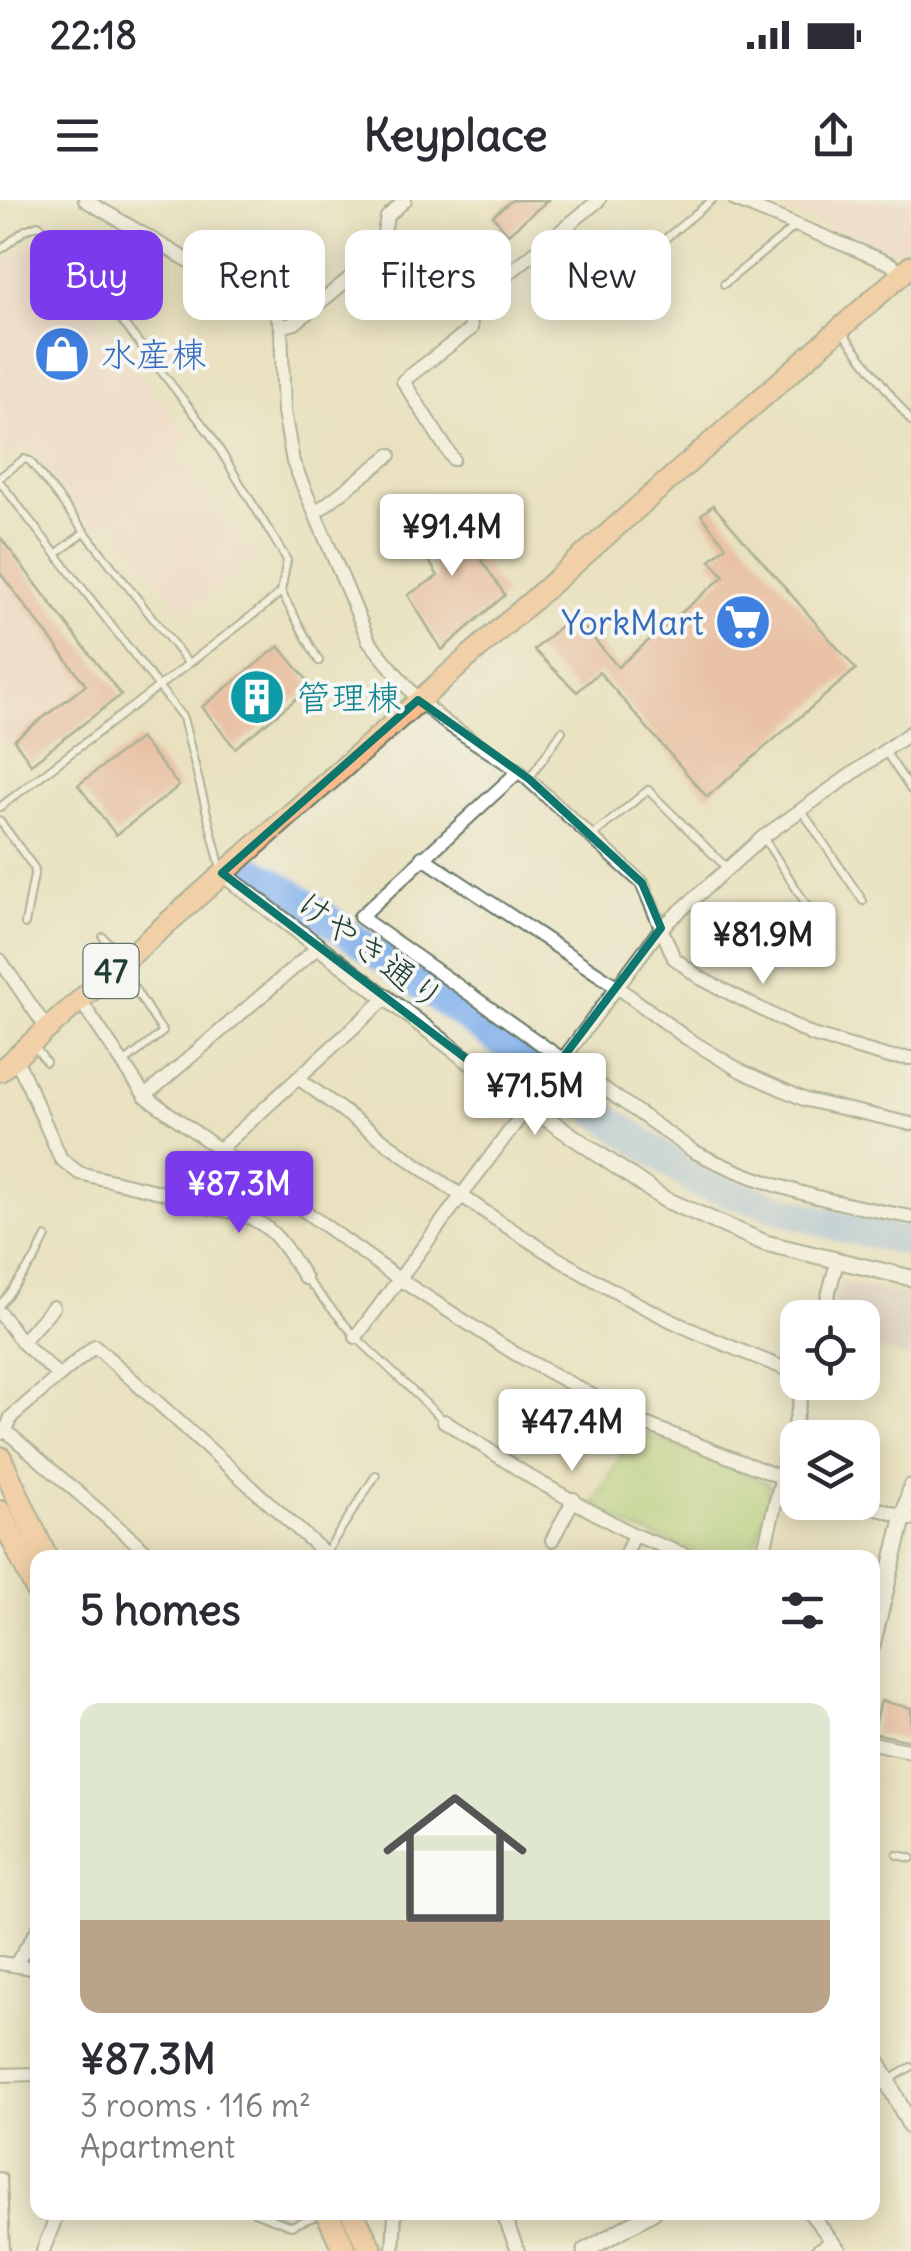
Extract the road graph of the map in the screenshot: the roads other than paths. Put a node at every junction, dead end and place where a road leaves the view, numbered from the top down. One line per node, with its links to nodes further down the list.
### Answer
1 (84, 200): 15 (street)
2 (405, 200): 7 (street)
3 (599, 200): 11 (street)
4 (712, 200): 8 (lane)
5 (736, 200): 6 (street)
6 (797, 225): 10 (street); 13 (lane)
7 (385, 230)
8 (671, 234)
9 (0, 250): 24 (lane)
10 (906, 271): 16 (main road, 47)
11 (511, 272)
12 (345, 282): 15 (street)
13 (724, 284)
14 (470, 320): 19 (street)
15 (281, 327): 21 (street)
16 (839, 328): 17 (lane); 28 (main road, 47)
17 (911, 421)
18 (390, 454): 21 (street)
19 (453, 459)
20 (0, 479): 22 (lane); 23 (lane)
21 (315, 513): 28 (street)
22 (85, 532): 23 (lane); 26 (lane)
23 (56, 554): 27 (lane)
24 (281, 592): 25 (lane); 26 (lane)
25 (319, 661)
26 (189, 664): 27 (lane)
27 (158, 686): 34 (lane); 41 (lane)
28 (418, 700): 32 (street); 41 (main road, 47)
29 (562, 731): 32 (lane)
30 (911, 732): 31 (street)
31 (885, 751): 33 (lane); 35 (street)
32 (524, 775): 37 (street); 39 (street)
33 (911, 790)
34 (0, 807)
35 (802, 810): 38 (street); 42 (lane)
36 (0, 821): 43 (lane)
37 (592, 837): 40 (lane); 44 (street)
38 (763, 837): 40 (street); 45 (lane)
39 (422, 857): 50 (street); 54 (street)
40 (729, 870): 44 (street)
41 (222, 873): 47 (street, けやき通り); 49 (main road, 47)
42 (863, 901)
43 (26, 920)
44 (661, 928): 50 (street); 55 (street)
45 (824, 932)
46 (103, 936): 49 (lane)
47 (317, 948): 51 (street, けやき通り); 60 (street)
48 (0, 960): 53 (street)
49 (120, 962): 52 (main road, 47); 57 (lane)
50 (616, 986): 54 (street); 62 (street)
51 (386, 998): 59 (street); 61 (street, けやき通り)
52 (80, 1000): 53 (main road, 47); 57 (street)
53 (39, 1036): 56 (lane); 58 (main road, 47)
54 (562, 1058): 61 (street); 66 (street)
55 (911, 1058)
56 (46, 1062)
57 (124, 1063): 60 (street)
58 (6, 1065): 65 (street)
59 (298, 1078): 63 (street); 64 (street)
60 (145, 1096): 63 (street)
61 (527, 1105): 64 (street); 68 (street, けやき通り)
62 (911, 1124)
63 (220, 1149): 65 (street); 71 (street)
64 (459, 1196): 71 (street); 78 (street)
65 (182, 1197): 69 (street)
66 (911, 1217)
67 (46, 1237): 73 (lane)
68 (837, 1262): 70 (street, けやき通り); 72 (street)
69 (305, 1278): 76 (lane)
70 (911, 1278)
71 (398, 1279): 76 (street); 84 (street)
72 (827, 1300)
73 (0, 1305)
74 (53, 1306): 77 (street)
75 (0, 1313): 77 (street)
76 (356, 1337): 80 (lane)
77 (22, 1342): 79 (street)
78 (780, 1366)
79 (60, 1376): 81 (street); 95 (street)
80 (444, 1421): 87 (street)
81 (3, 1432): 94 (street)
82 (0, 1458): 93 (highway)
83 (376, 1475): 96 (lane)
84 (780, 1478)
85 (780, 1487): 99 (street)
86 (911, 1487): 90 (street)
87 (574, 1498): 91 (street); 92 (street)
88 (880, 1510): 90 (street)
89 (0, 1512): 100 (highway)
90 (907, 1518): 101 (street)
91 (634, 1535): 97 (street); 98 (street)
92 (552, 1540)
93 (42, 1550)
94 (144, 1550)
95 (318, 1550)
96 (329, 1550)
97 (627, 1550)
98 (672, 1550)
99 (764, 1550)
100 (30, 1575)
101 (880, 1616)
102 (880, 1745): 103 (street)
103 (911, 1751)
104 (897, 1854): 105 (lane)
105 (911, 1858)
106 (30, 1942): 108 (street)
107 (0, 1963): 108 (street)
108 (16, 1965): 109 (street)
109 (30, 1968)
110 (911, 2068): 113 (lane)
111 (30, 2074): 112 (street)
112 (0, 2076)
113 (880, 2085)
114 (880, 2087): 115 (street)
115 (911, 2127)
116 (0, 2179): 129 (street)
117 (55, 2220): 130 (street)
118 (275, 2220): 127 (lane)
119 (288, 2220): 127 (lane)
120 (306, 2220): 127 (lane)
121 (330, 2220): 131 (highway)
122 (356, 2220): 132 (highway)
123 (395, 2220): 133 (street)
124 (505, 2220): 134 (street)
125 (639, 2220): 135 (street)
126 (815, 2220): 128 (street)
127 (291, 2226)
128 (836, 2247): 136 (street)
129 (3, 2251)
130 (43, 2251)
131 (344, 2251)
132 (371, 2251)
133 (393, 2251)
134 (518, 2251)
135 (584, 2251)
136 (816, 2251)

